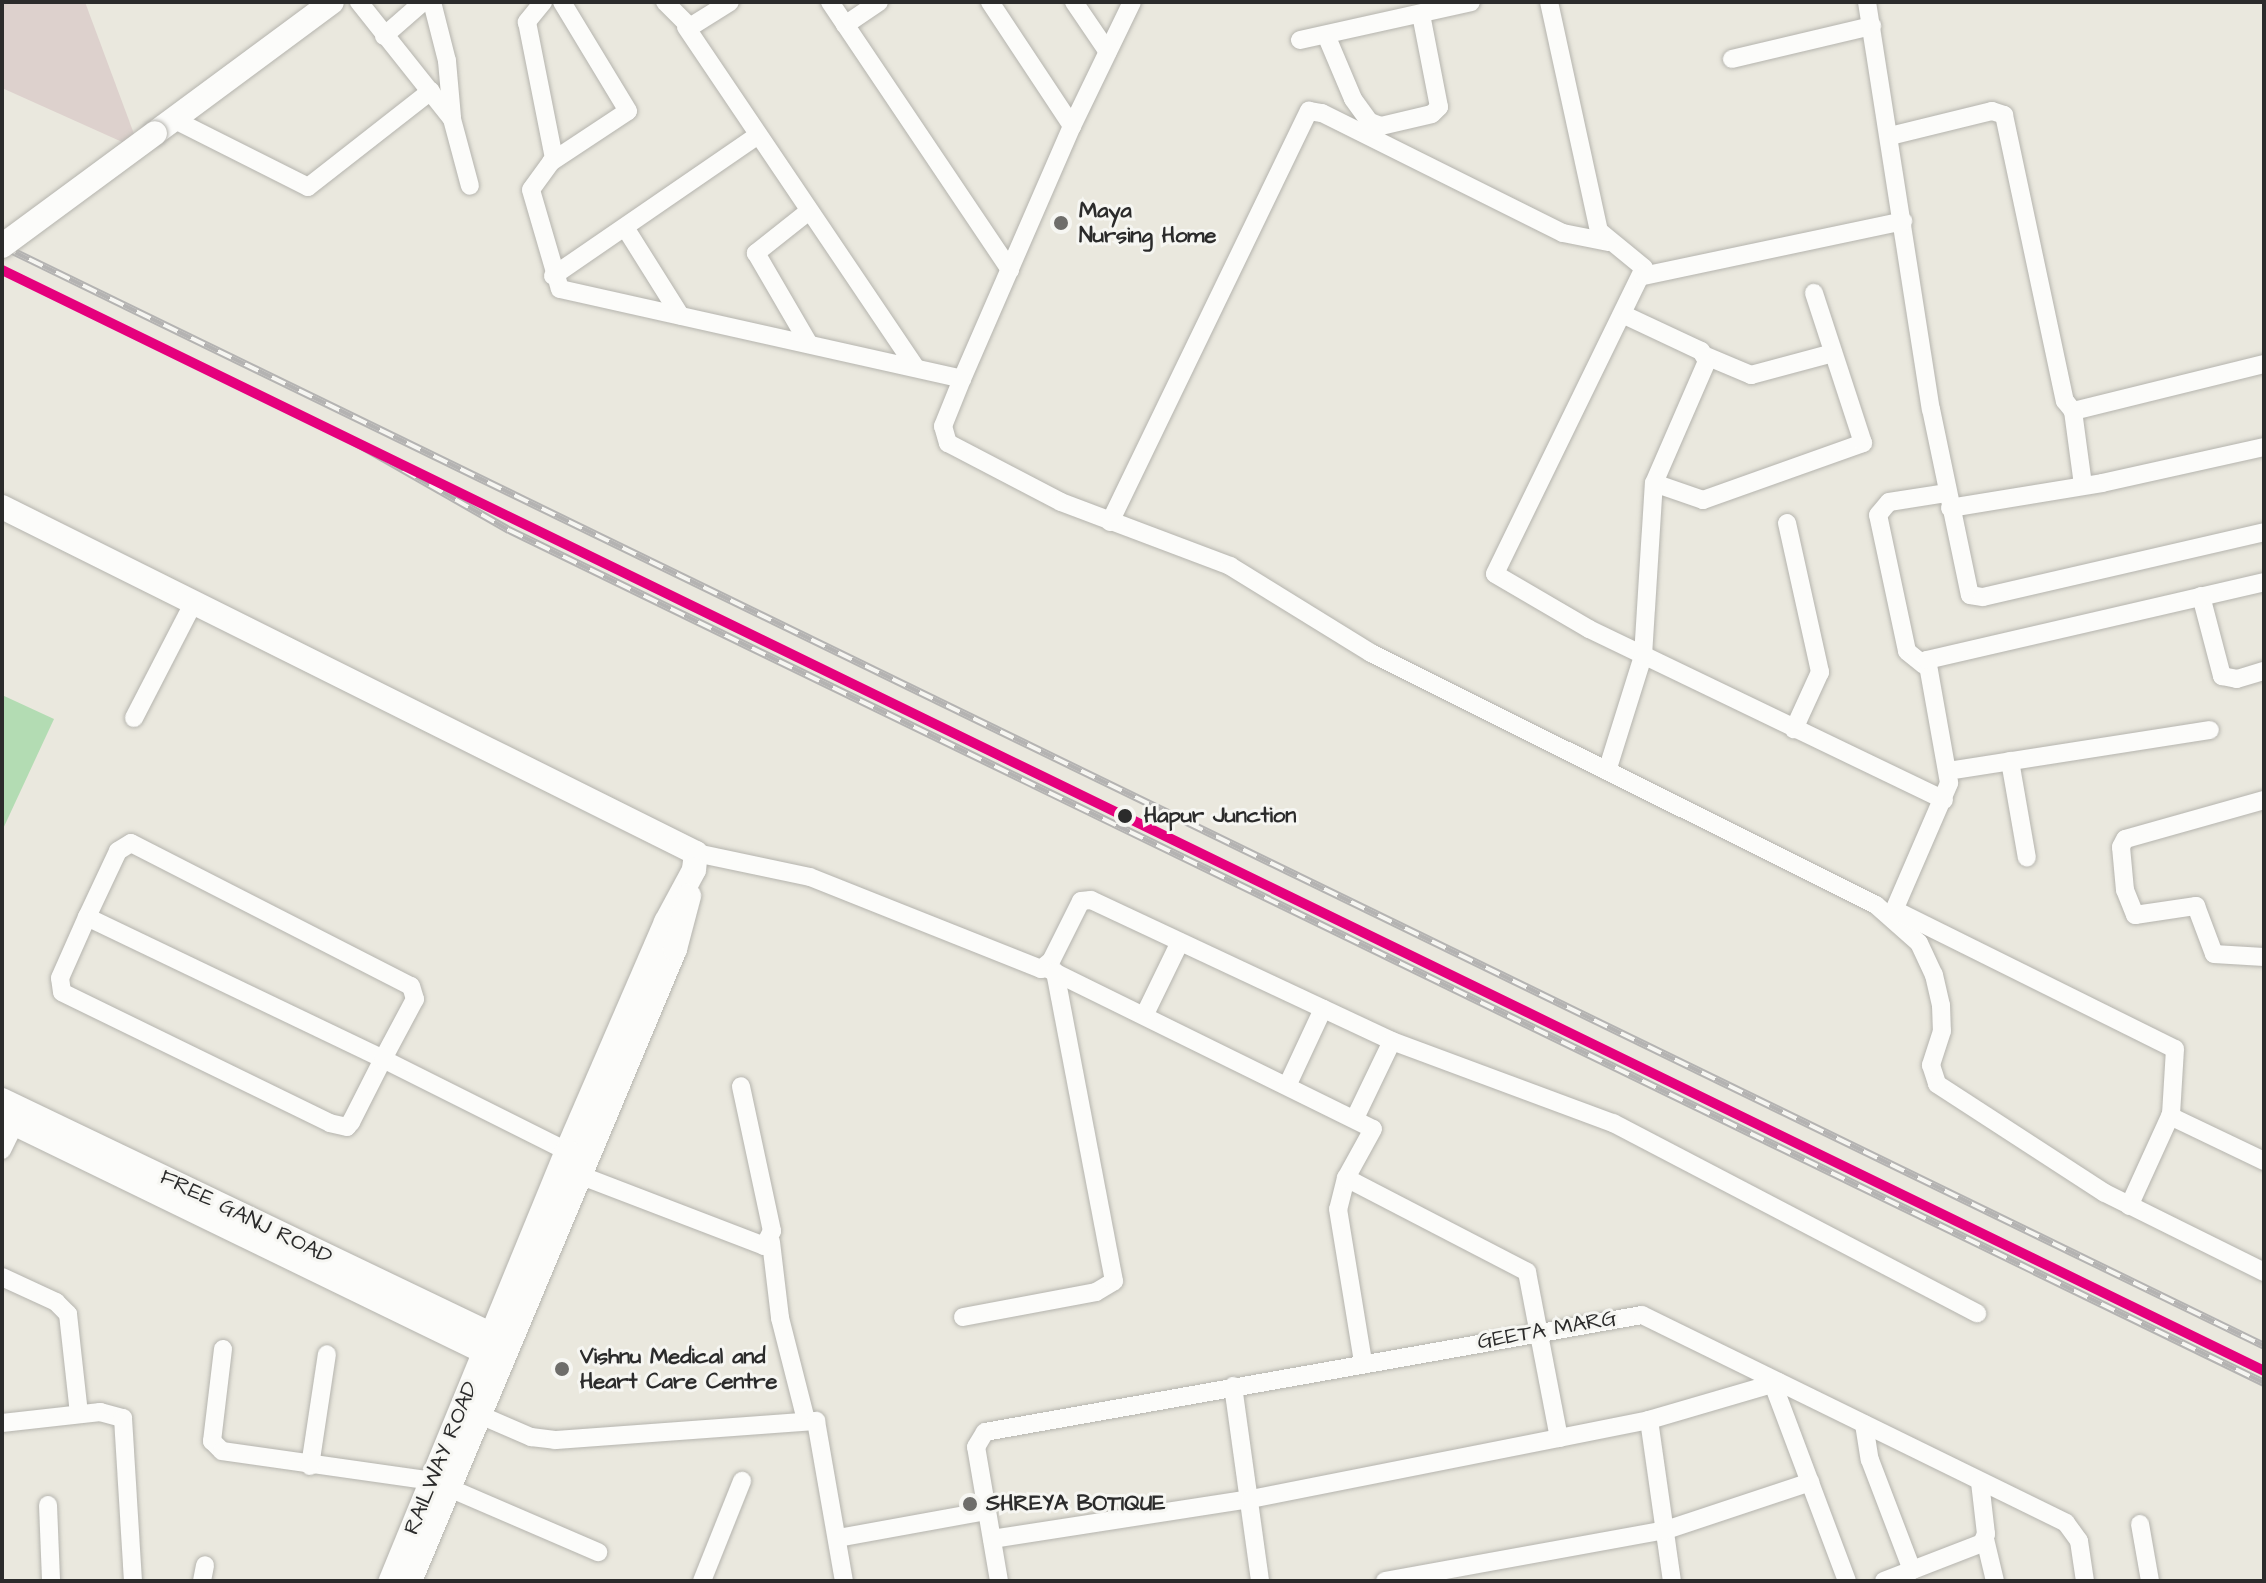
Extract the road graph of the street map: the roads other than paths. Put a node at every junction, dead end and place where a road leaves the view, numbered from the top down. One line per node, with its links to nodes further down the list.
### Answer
1 (332, 2): 28 (street)
2 (359, 2): 22 (street)
3 (423, 2): 22 (street)
4 (432, 2): 27 (street)
5 (543, 2): 32 (street)
6 (562, 2): 32 (street)
7 (665, 2): 20 (street)
8 (730, 2): 20 (street)
9 (830, 2): 18 (street)
10 (879, 2): 18 (street)
11 (990, 2): 29 (street)
12 (1074, 2): 24 (street)
13 (1132, 2): 24 (street)
14 (1471, 2): 17 (street)
15 (1549, 2): 37 (street)
16 (1867, 2): 19 (street)
17 (1421, 14): 21 (street); 21 (street)
18 (845, 25): 39 (street)
19 (1872, 26): 25 (street); 31 (street)
20 (686, 27): 30 (street)
21 (1326, 35): 23 (street)
22 (384, 36): 26 (street)
23 (1300, 40)
24 (1108, 52): 29 (street)
25 (1732, 59)
26 (431, 91): 27 (street); 28 (street)
27 (452, 119): 33 (street)
28 (164, 126): 38 (street, bridge)
29 (1072, 126): 39 (street)
30 (757, 136): 34 (street); 36 (street)
31 (1890, 136): 35 (street); 51 (street)
32 (551, 162): 40 (street)
33 (470, 186)
34 (809, 211): 45 (street); 49 (street)
35 (1903, 221): 41 (street); 55 (street)
36 (626, 229): 40 (street); 43 (street)
37 (1608, 242): 41 (street); 57 (street)
38 (2, 246)
39 (1010, 270): 50 (street)
40 (553, 276): 43 (street)
41 (1643, 276): 44 (street)
42 (1814, 293): 46 (street)
43 (680, 315): 45 (street)
44 (1624, 315): 47 (street); 63 (street)
45 (809, 344): 49 (street)
46 (1833, 353): 47 (street); 53 (street)
47 (1706, 356): 53 (street)
48 (2264, 364): 51 (street)
49 (914, 365): 50 (street)
50 (962, 379): 57 (street)
51 (2073, 411): 54 (street)
52 (2264, 447): 54 (street)
53 (1654, 483): 63 (street)
54 (2083, 485): 55 (street)
55 (1948, 500): 59 (street); 64 (street)
56 (2, 507): 62 (street)
57 (1110, 522): 70 (street)
58 (1787, 523): 67 (street)
59 (2264, 532)
60 (2264, 582): 61 (street)
61 (2201, 596): 64 (street); 65 (street)
62 (194, 602): 66 (street); 75 (street)
63 (1643, 656): 67 (street); 70 (street)
64 (1924, 665): 71 (street)
65 (2264, 671)
66 (134, 718)
67 (1794, 729): 72 (street)
68 (2210, 730): 69 (street)
69 (2010, 761): 71 (street); 74 (street)
70 (1607, 771): 76 (street)
71 (1948, 771): 72 (street)
72 (1944, 800): 76 (street)
73 (2264, 800): 79 (street)
74 (2027, 858)
75 (695, 861): 80 (street); 92 (street)
76 (1893, 912): 88 (street); 94 (street)
77 (87, 917): 84 (street); 84 (street); 84 (street)
78 (1180, 942): 80 (street); 81 (street); 82 (street)
79 (2264, 957)
80 (1050, 970): 82 (street); 99 (street)
81 (1323, 1009): 83 (street); 85 (street)
82 (1145, 1014): 85 (street)
83 (1392, 1041): 89 (street); 98 (street)
84 (383, 1059): 92 (street)
85 (1288, 1084): 89 (street)
86 (741, 1086): 95 (street)
87 (10, 1112): 90 (street); 101 (street, FREE GANJ ROAD)
88 (2170, 1116): 91 (street); 94 (street)
89 (1355, 1118): 93 (street)
90 (2, 1150)
91 (2264, 1161)
92 (569, 1164): 95 (street); 101 (street)
93 (1346, 1178): 100 (street); 104 (street)
94 (2129, 1206): 96 (street)
95 (771, 1242): 109 (street)
96 (2264, 1272)
97 (2, 1277): 107 (street)
98 (1977, 1313)
99 (963, 1317)
100 (1540, 1331): 104 (street, GEETA MARG); 105 (street, GEETA MARG); 113 (street)
101 (495, 1348): 108 (street); 118 (street, RAILWAY ROAD)
102 (223, 1349): 114 (street)
103 (327, 1354): 114 (street)
104 (1363, 1362): 106 (street, GEETA MARG)
105 (1776, 1383): 110 (street); 112 (street, GEETA MARG); 116 (street)
106 (1233, 1386): 119 (street); 121 (street, GEETA MARG)
107 (79, 1413): 111 (street); 130 (street)
108 (480, 1415): 109 (street); 118 (street)
109 (806, 1420): 124 (street)
110 (1649, 1420): 113 (street); 123 (street)
111 (2, 1423)
112 (1864, 1424): 117 (street, GEETA MARG); 128 (street)
113 (1559, 1438): 119 (street)
114 (310, 1466): 118 (street)
115 (742, 1481): 133 (street)
116 (1810, 1482): 123 (street); 139 (street)
117 (1980, 1482): 126 (street); 142 (street, GEETA MARG)
118 (441, 1484): 127 (street); 131 (street, RAILWAY ROAD); 132 (street)
119 (1251, 1499): 125 (street); 136 (street)
120 (48, 1505): 129 (street)
121 (987, 1511): 124 (street); 125 (street)
122 (2140, 1524): 143 (street)
123 (1666, 1530): 137 (street); 138 (street)
124 (838, 1538): 134 (street)
125 (992, 1539): 135 (street)
126 (1985, 1539): 128 (street); 141 (street)
127 (598, 1552)
128 (1912, 1570): 140 (street)
129 (51, 1581)
130 (133, 1581)
131 (391, 1581)
132 (410, 1581)
133 (702, 1581)
134 (844, 1581)
135 (999, 1581)
136 (1260, 1581)
137 (1385, 1581)
138 (1672, 1581)
139 (1847, 1581)
140 (1884, 1581)
141 (1995, 1581)
142 (2085, 1581)
143 (2150, 1581)

